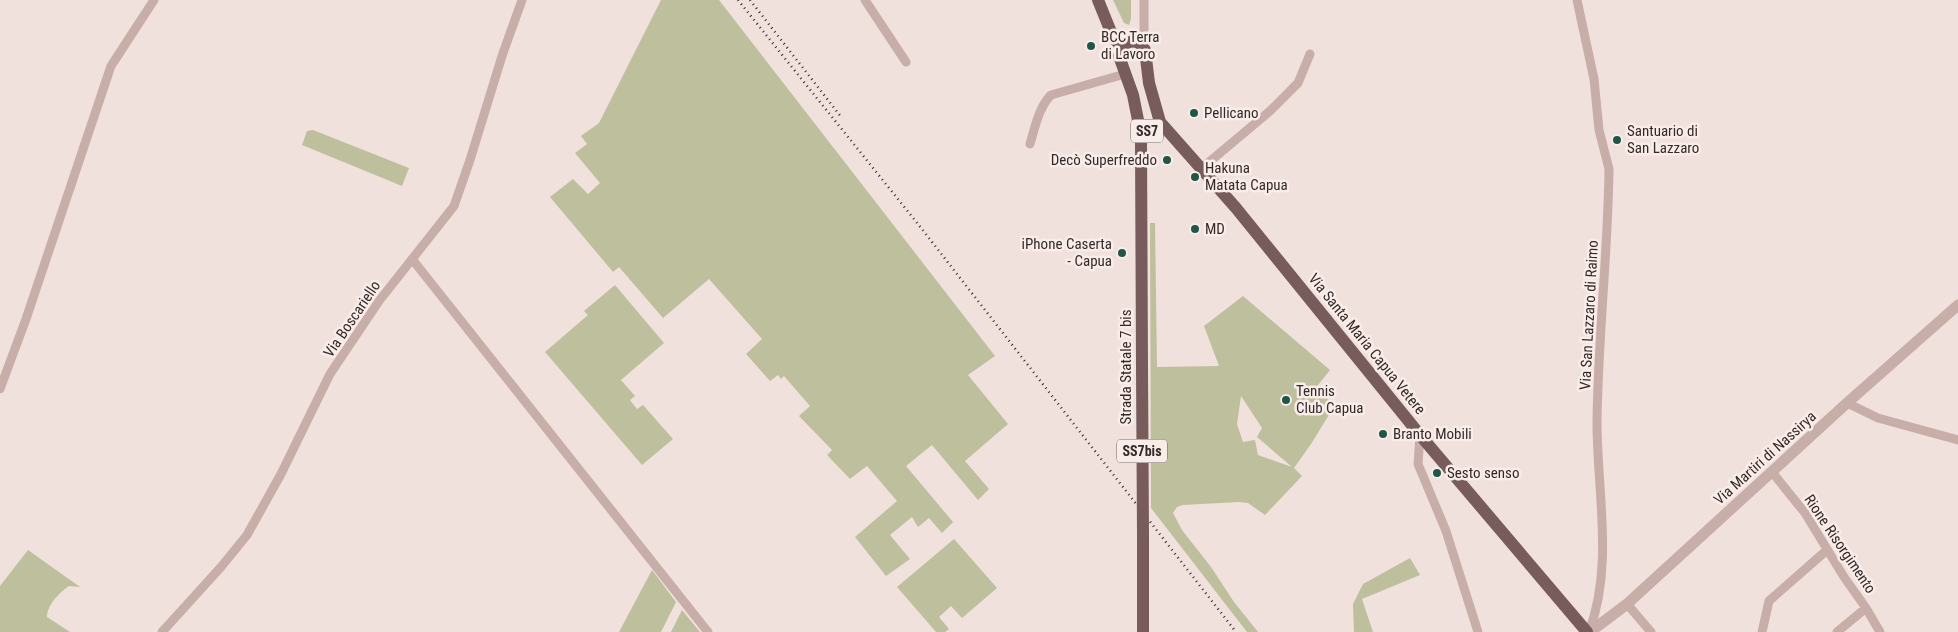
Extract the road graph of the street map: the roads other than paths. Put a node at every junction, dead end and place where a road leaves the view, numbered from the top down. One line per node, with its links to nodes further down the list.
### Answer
1 (154, 0): 18 (street)
2 (522, 0): 16 (street, Via Boscariello)
3 (865, 0): 10 (street)
4 (1098, 0): 8 (main road, SS7)
5 (1144, 0): 7 (street)
6 (1577, 0): 30 (street, Via San Lazzaro di Raimo)
7 (1141, 45): 8 (main road); 12 (main road, SS7)
8 (1122, 48): 11 (main road, SS7)
9 (1310, 54): 15 (street)
10 (906, 62)
11 (1126, 74): 13 (main road, SS7); 14 (street)
12 (1160, 122): 13 (main road, SS7); 15 (main road, Via Santa Maria Capua Vetere / SS7)
13 (1144, 132): 28 (main road, Strada Statale 7 bis / SS7bis, bridge)
14 (1030, 144)
15 (1202, 168): 20 (main road, Via Santa Maria Capua Vetere / SS7)
16 (412, 259): 26 (street, Via Boscariello); 27 (street)
17 (1958, 305): 19 (street, Via Martiri di Nassirya)
18 (0, 389)
19 (1847, 403): 21 (street); 22 (street, Via Martiri di Nassirya)
20 (1420, 435): 29 (street); 30 (main road, Via Santa Maria Capua Vetere / SS7)
21 (1958, 440)
22 (1772, 472): 23 (street, Rione Risorgimento); 24 (street, Via Martiri di Nassirya)
23 (1828, 550): 25 (street, Rione Risorgimento); 32 (street)
24 (1626, 604): 30 (street, Via Martiri di Nassirya); 31 (street)
25 (1866, 608): 33 (street, Rione Risorgimento); 34 (street, Rione Risorgimento)
26 (162, 632)
27 (708, 632)
28 (1144, 632)
29 (1478, 632)
30 (1589, 632)
31 (1651, 632)
32 (1762, 632)
33 (1836, 632)
34 (1880, 632)

